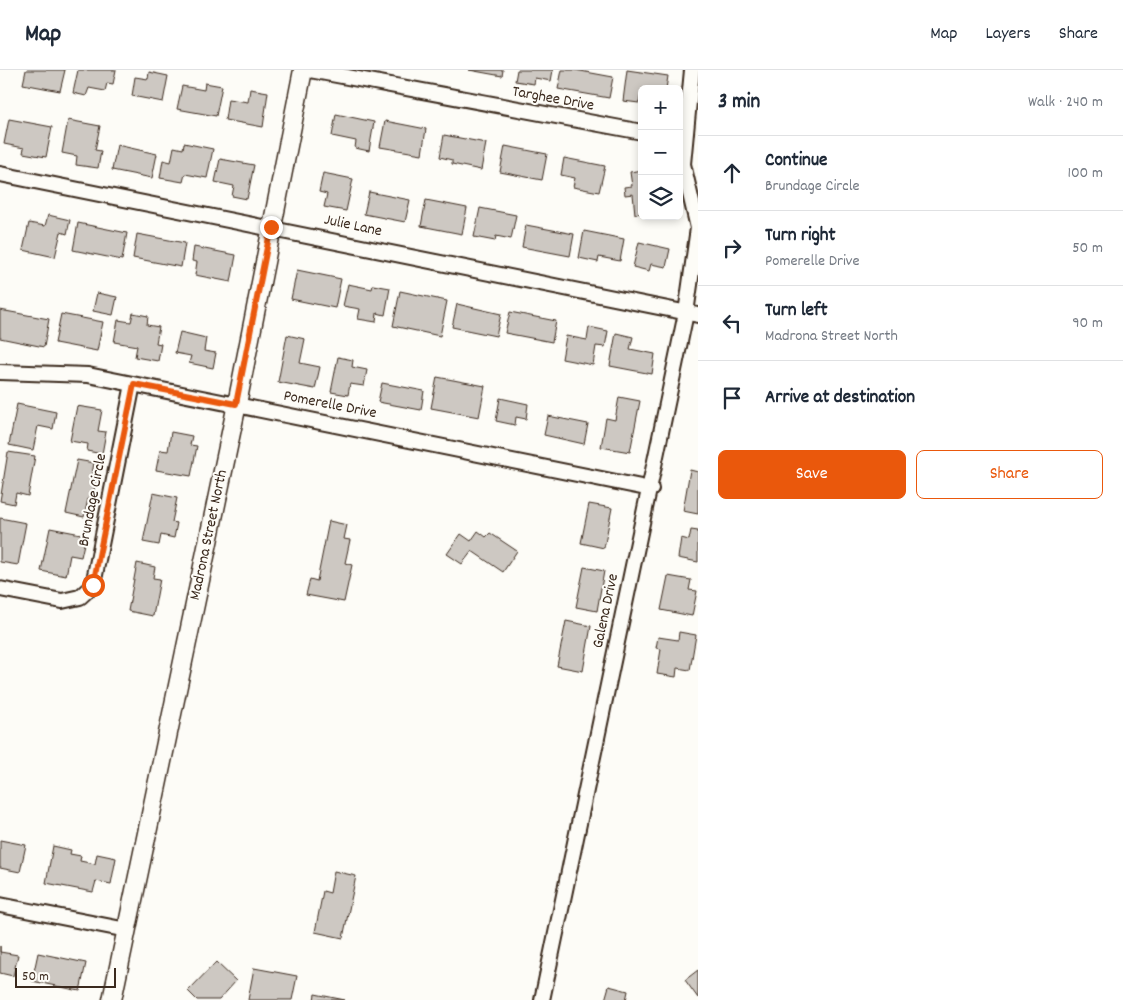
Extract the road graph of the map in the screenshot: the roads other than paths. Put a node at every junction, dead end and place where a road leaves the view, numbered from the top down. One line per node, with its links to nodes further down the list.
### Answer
1 (303, 70): 7 (street, Madrona Street North)
2 (310, 70): 4 (street, Targhee Drive)
3 (692, 70): 5 (street, Galena Drive)
4 (638, 131)
5 (687, 140): 8 (street, Galena Drive)
6 (0, 174): 7 (street, Julie Lane)
7 (271, 227): 9 (street, Julie Lane); 12 (street, Madrona Street North)
8 (698, 228): 9 (street, Galena Drive)
9 (692, 314): 13 (street, Galena Drive)
10 (0, 372): 11 (street, Pomerelle Drive)
11 (134, 384): 12 (street, Pomerelle Drive); 14 (street, Brundage Circle)
12 (236, 404): 13 (street, Pomerelle Drive); 16 (street, Madrona Street North)
13 (650, 489): 18 (street, Galena Drive)
14 (0, 589)
15 (0, 904): 16 (street)
16 (127, 930): 17 (street, Madrona Street North)
17 (112, 1000)
18 (542, 1000)

